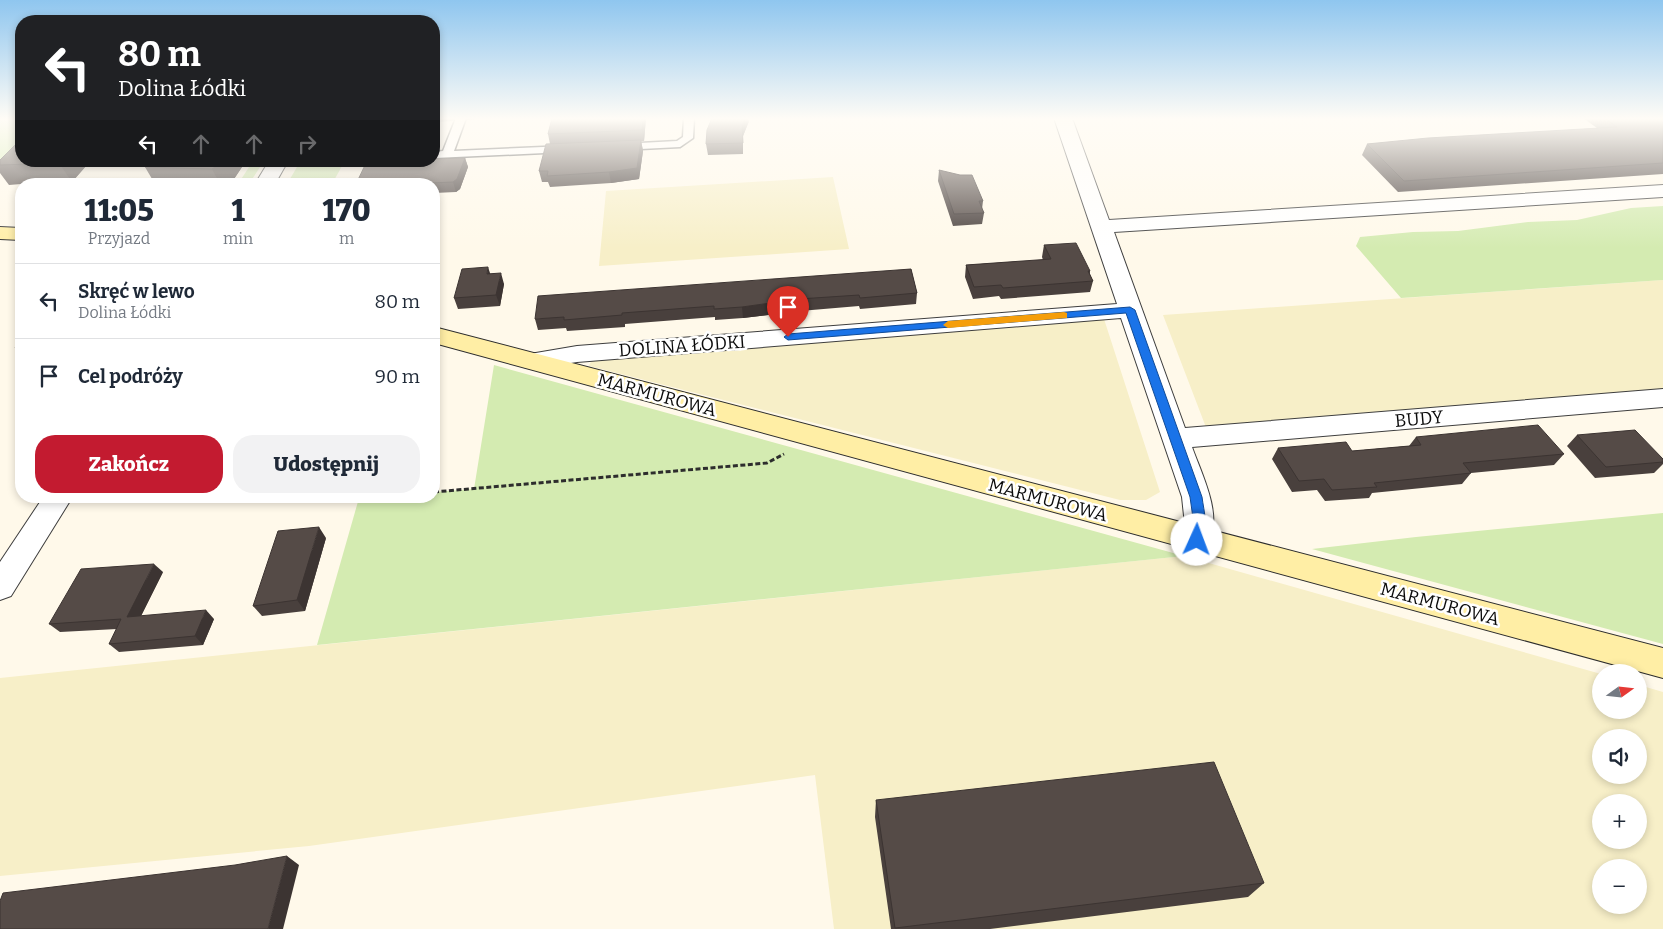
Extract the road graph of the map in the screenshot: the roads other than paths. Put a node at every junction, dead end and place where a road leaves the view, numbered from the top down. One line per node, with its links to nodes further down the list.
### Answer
1 (1078, 161): 5 (street)
2 (276, 167): 3 (street)
3 (269, 178)
4 (1663, 191): 5 (street)
5 (1101, 227): 8 (street)
6 (0, 233): 7 (street)
7 (15, 234)
8 (1130, 310): 10 (street, DOLINA ŁÓDKI); 12 (street)
9 (440, 337): 10 (street, MARMUROWA)
10 (533, 361): 14 (street, MARMUROWA)
11 (1663, 398): 12 (street, BUDY)
12 (1175, 439): 14 (street)
13 (54, 503): 15 (street)
14 (1197, 540): 16 (street, MARMUROWA)
15 (0, 587)
16 (1663, 663)

